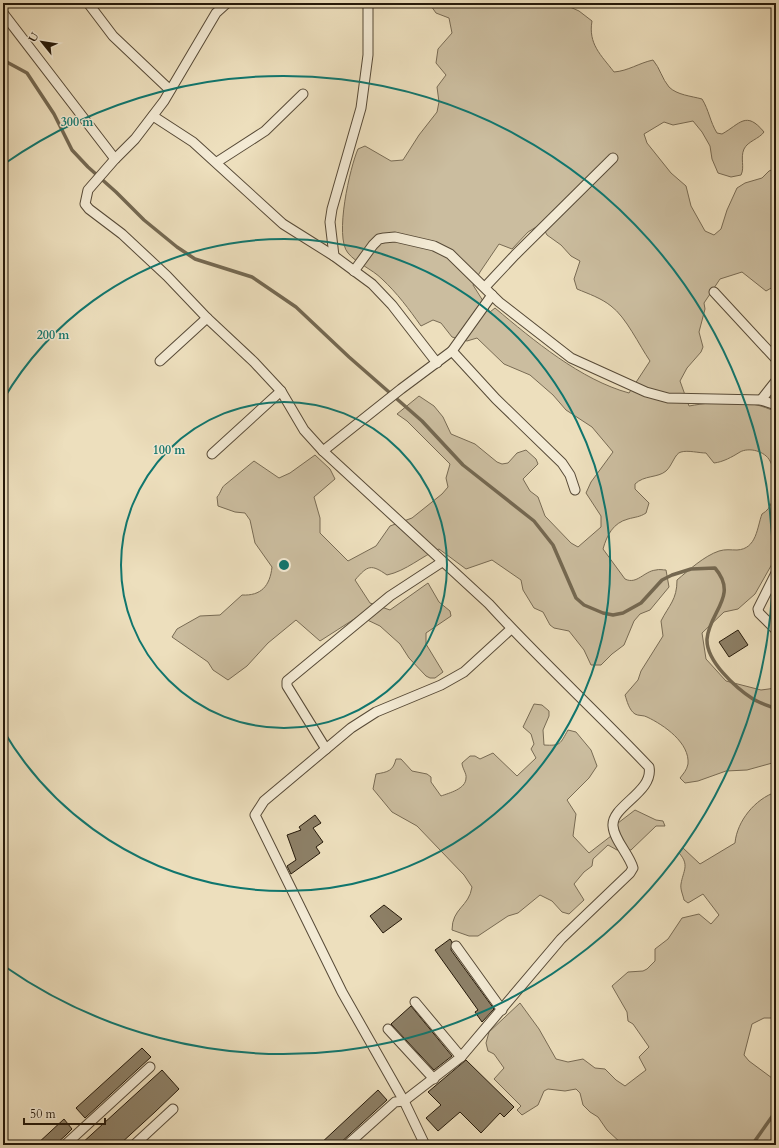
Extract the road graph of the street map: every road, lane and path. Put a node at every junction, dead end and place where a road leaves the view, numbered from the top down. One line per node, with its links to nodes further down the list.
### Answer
1 (88, 3): 5 (street)
2 (227, 3): 5 (street)
3 (368, 3): 11 (street)
4 (3, 13): 9 (street)
5 (170, 90): 7 (street)
6 (303, 94): 10 (street)
7 (153, 116): 9 (street); 10 (street)
8 (613, 158): 13 (street)
9 (115, 159): 16 (street)
10 (217, 162): 11 (street)
11 (334, 256): 12 (street)
12 (354, 271): 13 (street); 20 (street)
13 (485, 287): 15 (street)
14 (714, 292): 18 (street)
15 (492, 295): 17 (street); 23 (street)
16 (207, 318): 19 (street); 22 (street)
17 (452, 351): 20 (street); 27 (street)
18 (776, 359)
19 (160, 361)
20 (437, 363): 25 (street)
21 (776, 381): 23 (street)
22 (281, 392): 25 (street); 26 (street)
23 (761, 400): 24 (street)
24 (776, 405)
25 (323, 451): 28 (street)
26 (212, 454)
27 (575, 490)
28 (442, 562): 30 (street); 32 (street)
29 (776, 573): 31 (street)
30 (511, 629): 32 (street); 35 (street)
31 (776, 630)
32 (326, 749): 40 (street)
33 (456, 946): 35 (street)
34 (415, 1002): 37 (street)
35 (502, 1010): 37 (street)
36 (388, 1029): 39 (street)
37 (461, 1057): 39 (street)
38 (150, 1067): 42 (street)
39 (434, 1079): 40 (street)
40 (404, 1101): 44 (street); 45 (street)
41 (173, 1109): 43 (street)
42 (65, 1145)
43 (134, 1145)
44 (347, 1145)
45 (425, 1145)

